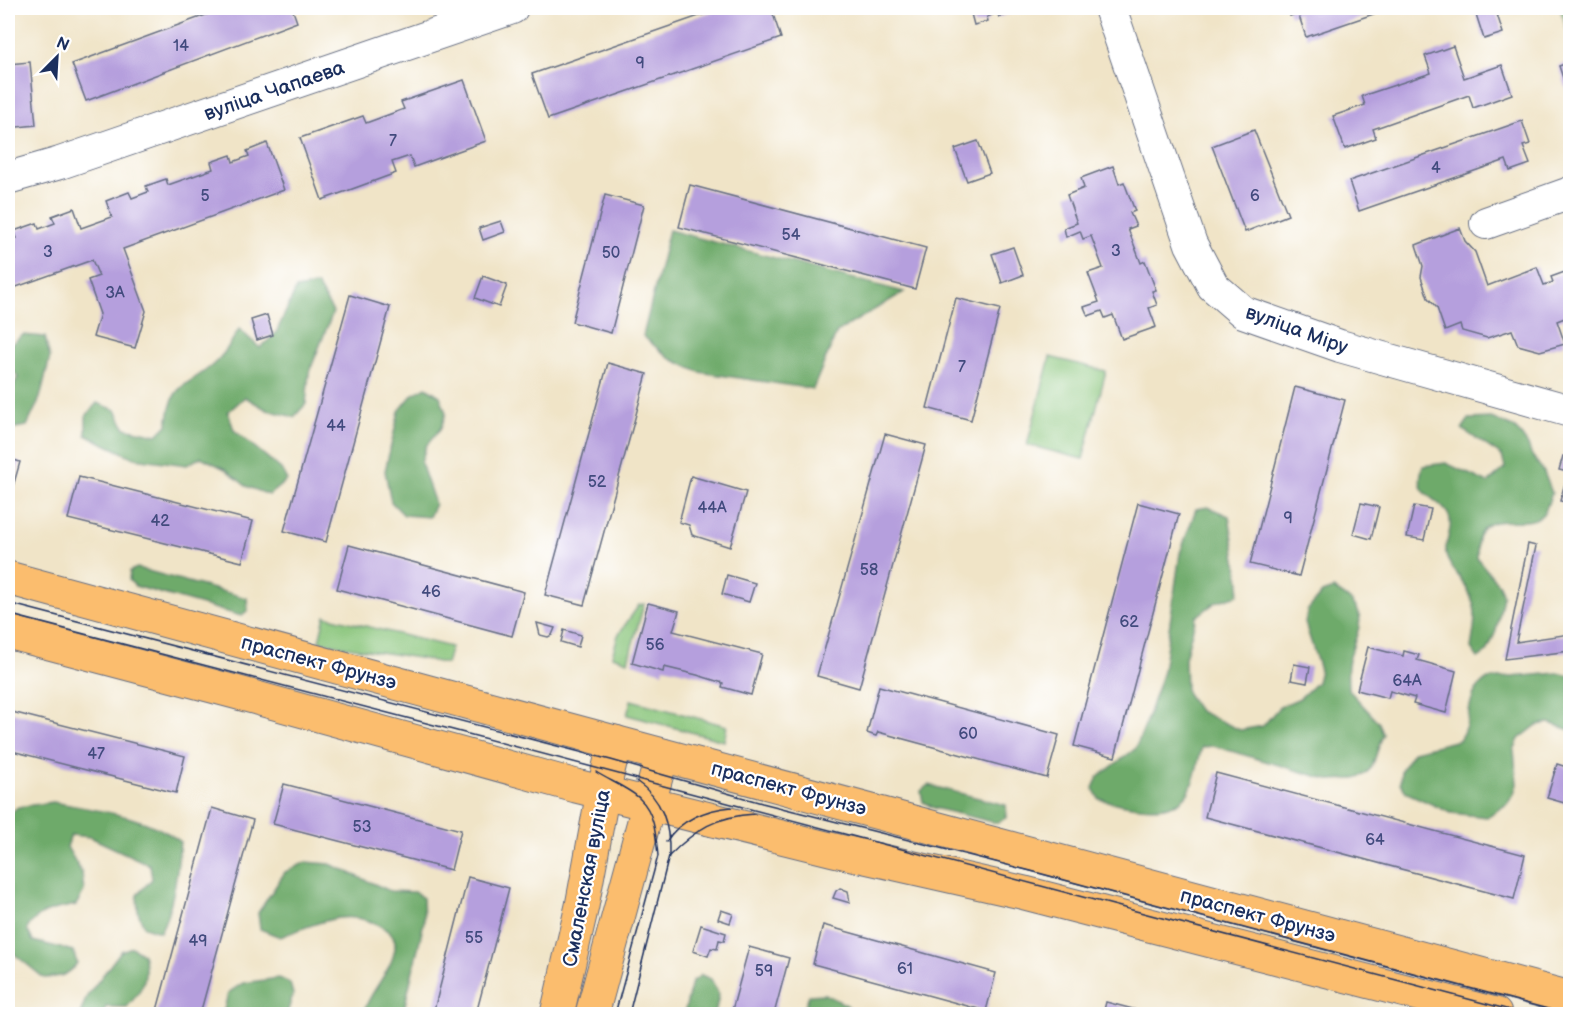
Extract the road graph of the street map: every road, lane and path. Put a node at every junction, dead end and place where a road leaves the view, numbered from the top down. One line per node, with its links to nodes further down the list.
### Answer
1 (512, 8): 3 (street, вуліца Чапаева)
2 (1110, 8): 6 (street, вуліца Міру)
3 (17, 178)
4 (1570, 193): 5 (street)
5 (1486, 223)
6 (1570, 411)
7 (8, 578): 9 (main road, праспект Фрунзэ)
8 (8, 632): 11 (main road, праспект Фрунзэ)
9 (615, 742): 10 (main road, праспект Фрунзэ); 11 (main road, Смаленская вуліца)
10 (662, 755): 12 (main road, Смаленская вуліца); 13 (main road, праспект Фрунзэ)
11 (603, 792): 12 (main road, праспект Фрунзэ); 14 (main road, Смаленская вуліца)
12 (649, 804): 15 (main road, Смаленская вуліца); 16 (main road, праспект Фрунзэ)
13 (1570, 998)
14 (558, 1014)
15 (592, 1014)
16 (1495, 1014)

